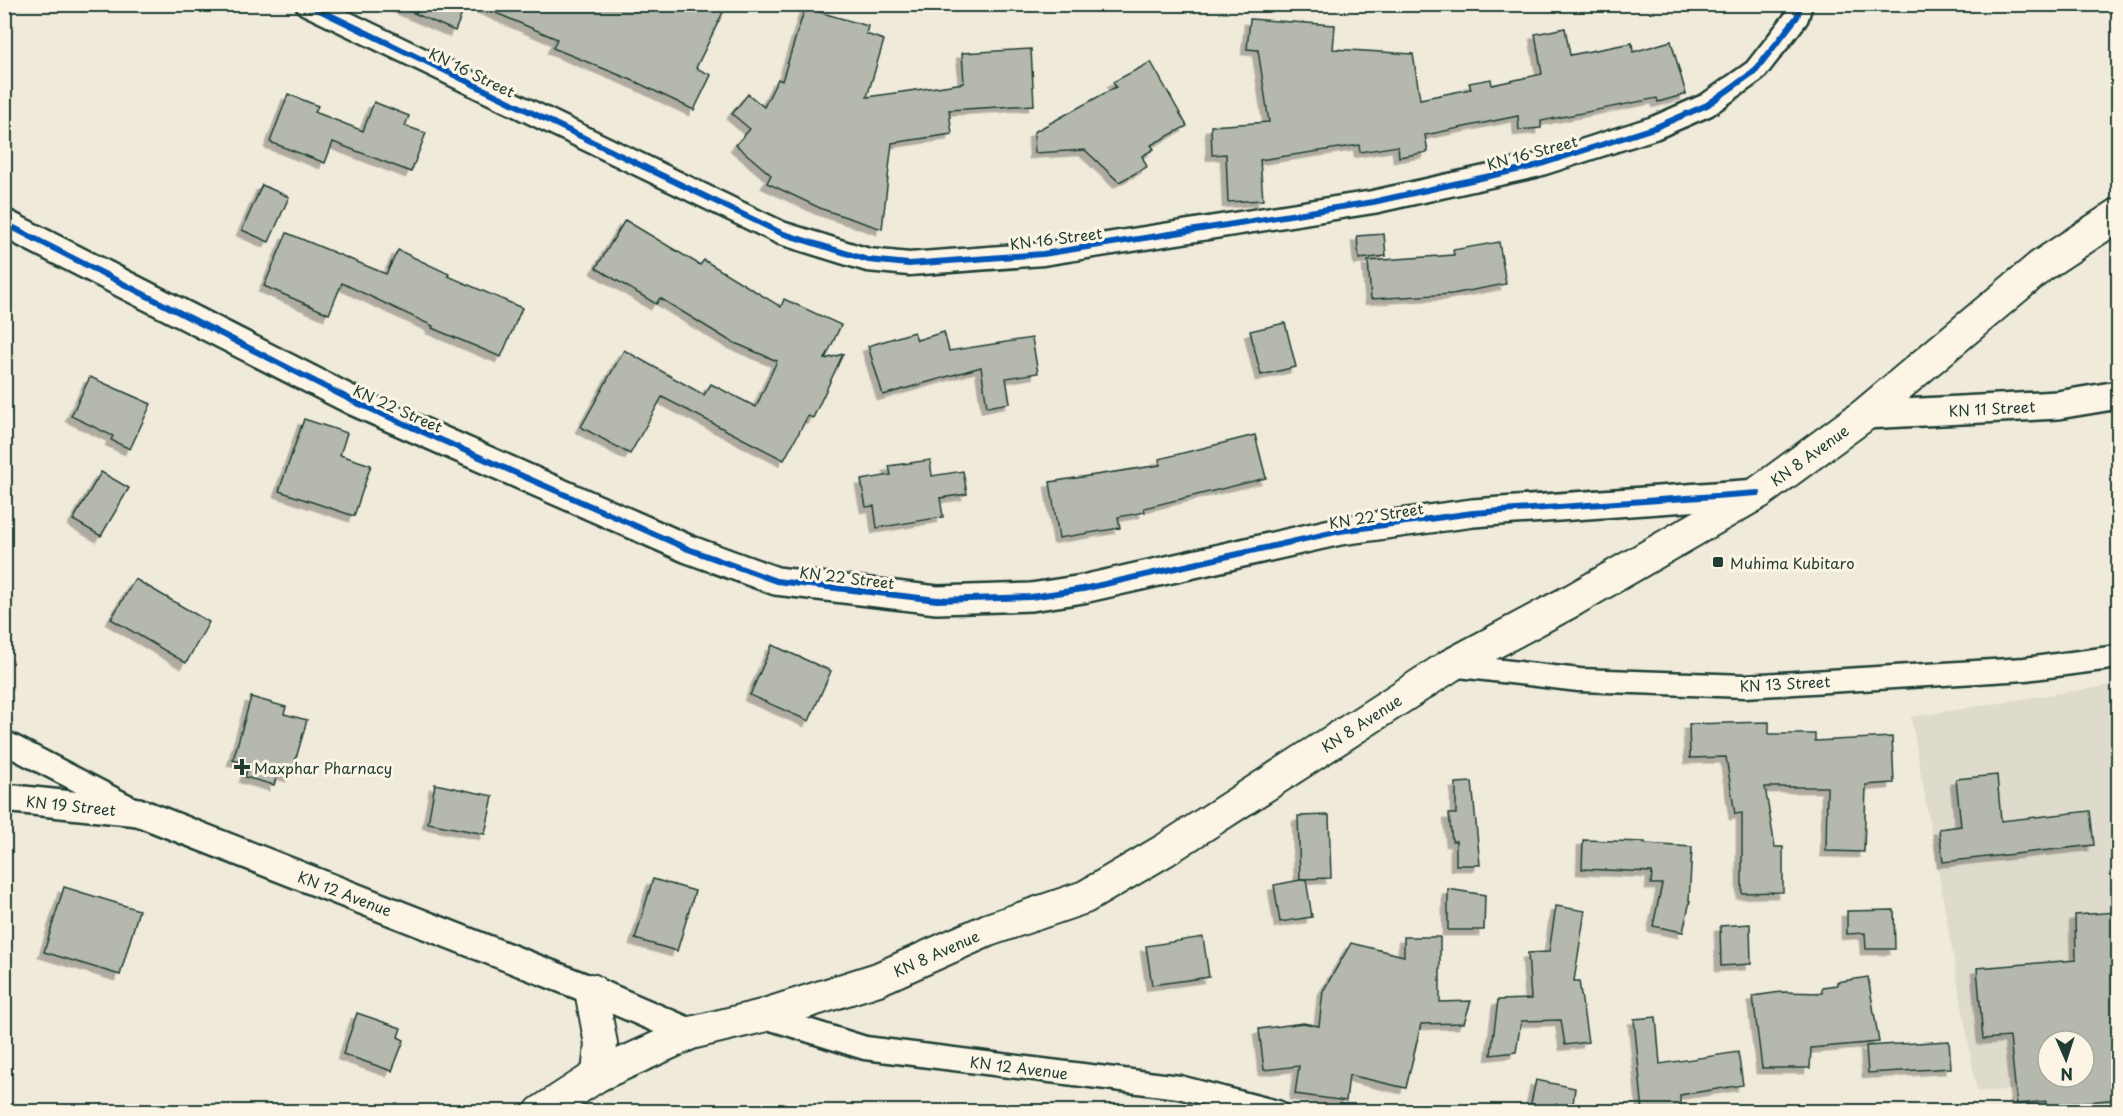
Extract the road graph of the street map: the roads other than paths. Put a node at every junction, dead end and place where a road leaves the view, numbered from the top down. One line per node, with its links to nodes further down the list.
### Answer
1 (307, 4): 2 (street, KN 16 Street)
2 (1801, 4)
3 (2118, 215): 6 (main road, KN 8 Avenue)
4 (4, 223): 7 (street, KN 22 Street)
5 (2118, 395): 6 (street, KN 11 Street)
6 (1864, 415): 7 (main road, KN 8 Avenue)
7 (1758, 493): 9 (main road, KN 8 Avenue)
8 (2118, 657): 9 (street, KN 13 Street)
9 (1451, 665): 14 (main road, KN 8 Avenue)
10 (4, 742): 12 (street, KN 12 Avenue)
11 (4, 798): 12 (street, KN 19 Street)
12 (138, 812): 13 (street, KN 12 Avenue)
13 (591, 990): 15 (street, KN 12 Avenue); 16 (main road)
14 (762, 1016): 15 (main road, KN 8 Avenue); 18 (street, KN 12 Avenue)
15 (691, 1033): 16 (main road, KN 8 Avenue)
16 (598, 1076): 17 (main road, KN 8 Avenue)
17 (541, 1112)
18 (1277, 1112)

